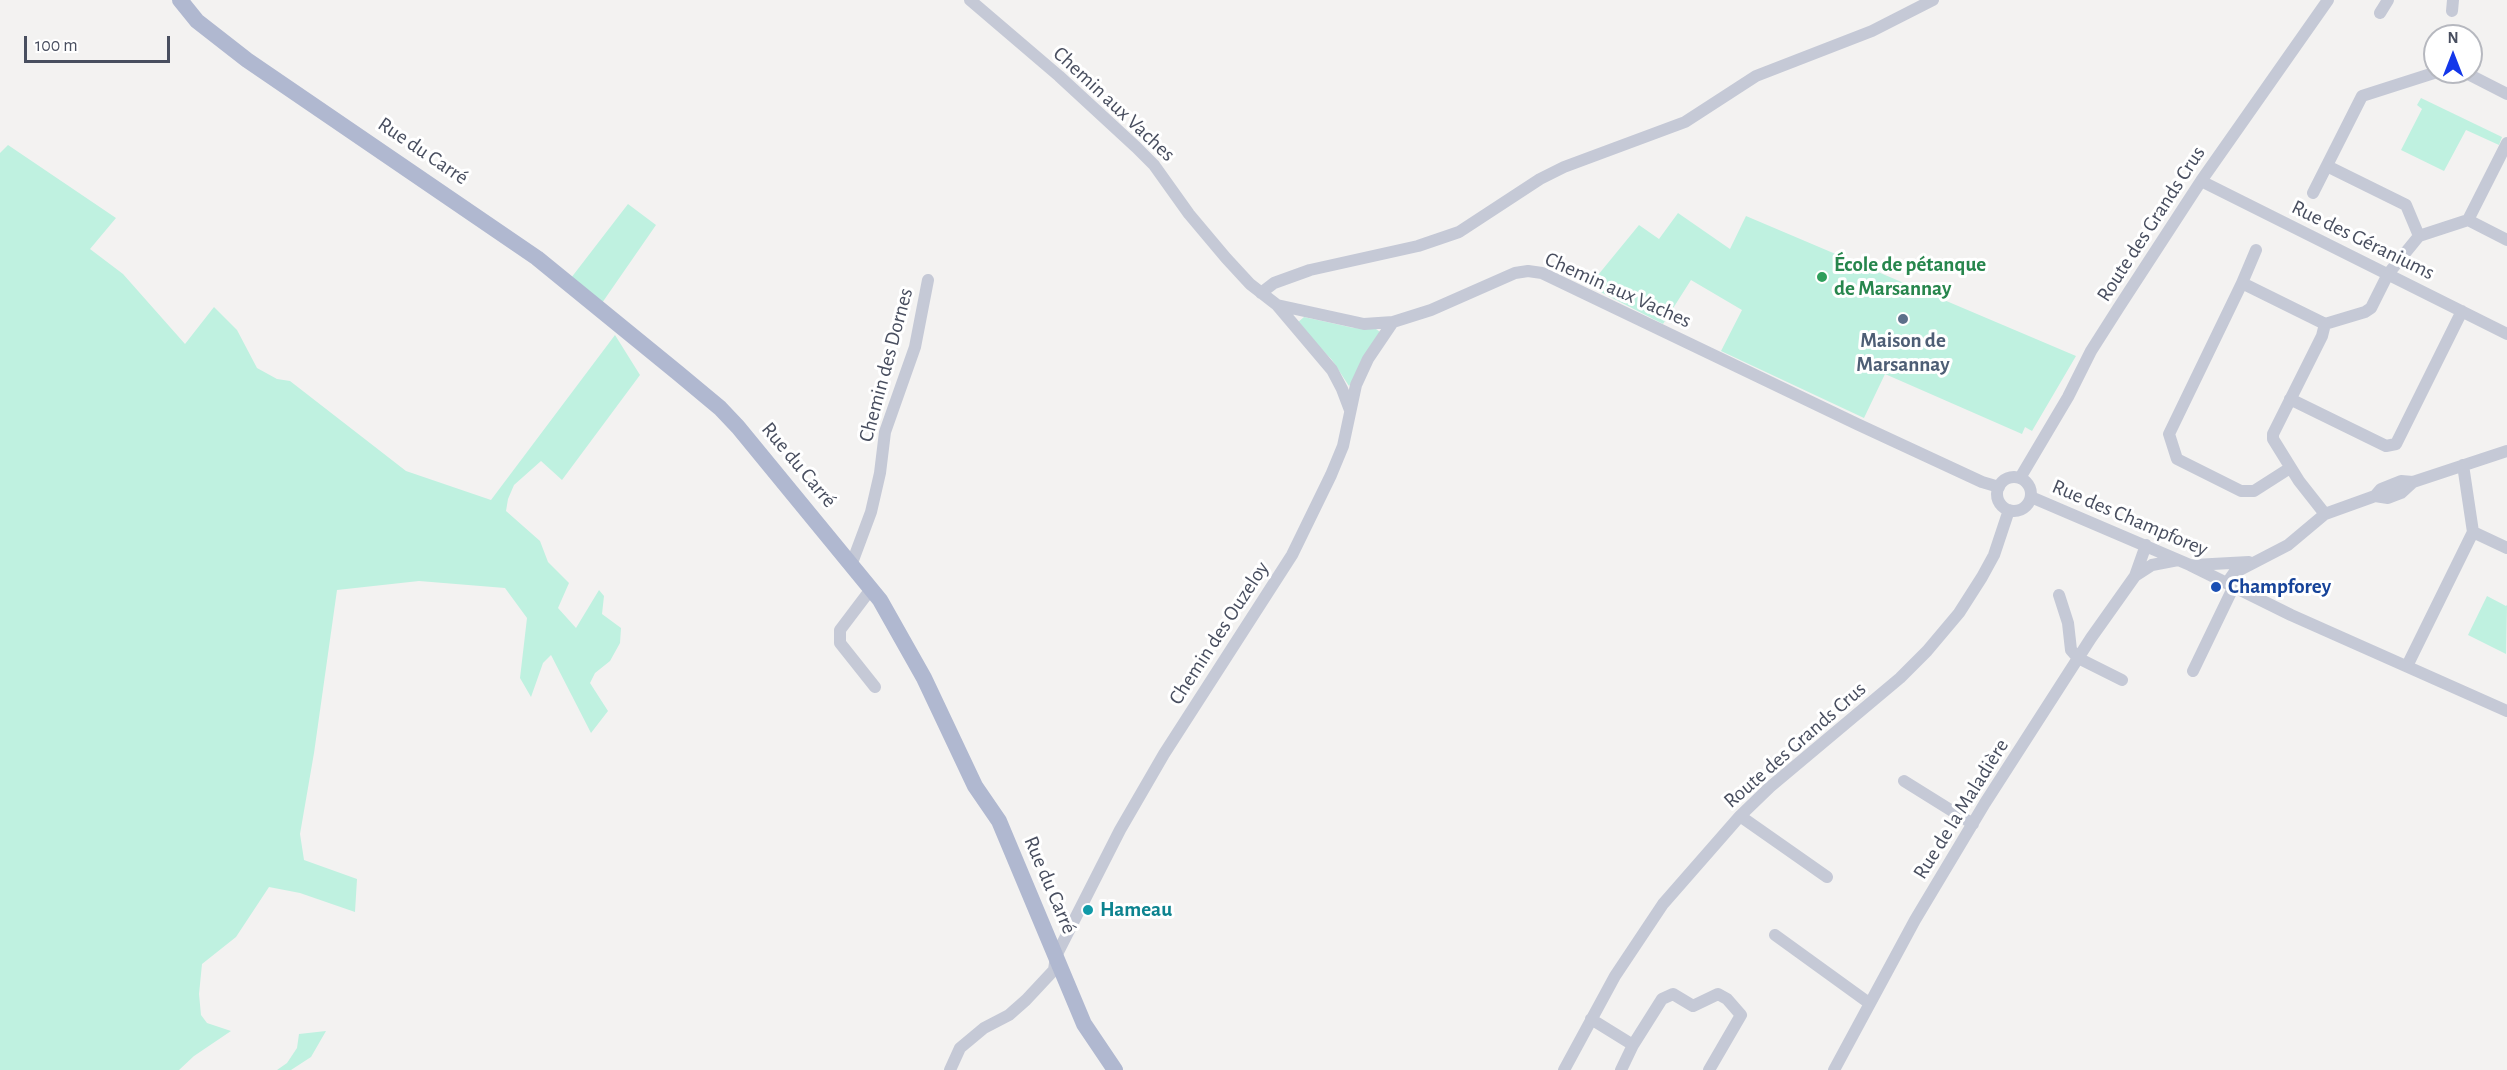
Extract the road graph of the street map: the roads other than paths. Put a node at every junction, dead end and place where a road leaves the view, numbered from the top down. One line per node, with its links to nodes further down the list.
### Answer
1 (180, 0): 42 (main road, Rue du Carré)
2 (970, 0): 21 (street, Chemin aux Vaches)
3 (1933, 0): 21 (street)
4 (2328, 0): 12 (street, Route des Grands Crus)
5 (2388, 0): 6 (street)
6 (2380, 13)
7 (2423, 76): 11 (street)
8 (2483, 82): 9 (street)
9 (2507, 94)
10 (2507, 143): 14 (street)
11 (2327, 166): 13 (street); 15 (street)
12 (2201, 181): 18 (street, Rue des Géraniums); 32 (street, Route des Grands Crus)
13 (2313, 193)
14 (2468, 220): 15 (street); 16 (street)
15 (2419, 236): 18 (street)
16 (2507, 240)
17 (2256, 250): 20 (street)
18 (2388, 274): 23 (street, Rue des Géraniums); 25 (street)
19 (928, 280): 42 (street, Chemin des Dornes)
20 (2242, 283): 25 (street); 31 (street)
21 (1261, 293): 22 (street, Chemin aux Vaches)
22 (1277, 305): 24 (street, Chemin aux Vaches); 28 (street)
23 (2462, 311): 26 (street, Rue des Géraniums); 27 (street)
24 (1393, 322): 28 (street, Chemin des Ouzeloy); 33 (street, Chemin aux Vaches)
25 (2325, 324): 27 (street)
26 (2507, 334)
27 (2290, 399): 31 (street)
28 (1350, 411): 61 (street, Chemin des Ouzeloy)
29 (2507, 451): 30 (street)
30 (2463, 465): 36 (street); 37 (street)
31 (2290, 468): 36 (street)
32 (2020, 478): 33 (street); 34 (street)
33 (1999, 487): 35 (street)
34 (2031, 497): 35 (street); 38 (street, Rue des Champforey)
35 (2009, 510): 57 (street, Route des Grands Crus)
36 (2325, 514): 41 (street)
37 (2474, 532): 39 (street); 51 (street)
38 (2151, 548): 40 (street, Rue des Champforey); 44 (street); 46 (street, Rue de la Maladière)
39 (2507, 548)
40 (2178, 560): 44 (street, Rue de la Maladière); 45 (street, Rue des Champforey)
41 (2256, 561): 43 (street); 47 (street)
42 (852, 563): 48 (main road, Rue du Carré)
43 (2218, 564): 45 (street); 47 (street)
44 (2152, 565): 46 (street, Rue de la Maladière)
45 (2190, 565): 47 (street, Rue des Champforey)
46 (2135, 576): 50 (street, Rue de la Maladière)
47 (2226, 583): 51 (street, Rue des Champforey); 52 (street)
48 (871, 589): 54 (street); 61 (main road, Rue du Carré)
49 (2059, 595): 50 (street)
50 (2078, 658): 53 (street); 58 (street, Rue de la Maladière)
51 (2407, 666): 55 (street, Rue des Champforey)
52 (2193, 670)
53 (2122, 680)
54 (875, 687)
55 (2507, 711)
56 (1904, 781): 58 (street)
57 (1740, 816): 59 (street); 63 (street, Route des Grands Crus)
58 (1973, 824): 62 (street, Rue de la Maladière)
59 (1827, 877)
60 (1774, 935): 62 (street)
61 (1056, 956): 65 (street, Chemin des Ouzeloy); 66 (main road, Rue du Carré)
62 (1869, 1003): 70 (street, Rue de la Maladière)
63 (1591, 1019): 64 (street); 67 (street, Route des Grands Crus)
64 (1633, 1045): 68 (street); 69 (street)
65 (950, 1070)
66 (1115, 1070)
67 (1564, 1070)
68 (1621, 1070)
69 (1709, 1070)
70 (1834, 1070)

